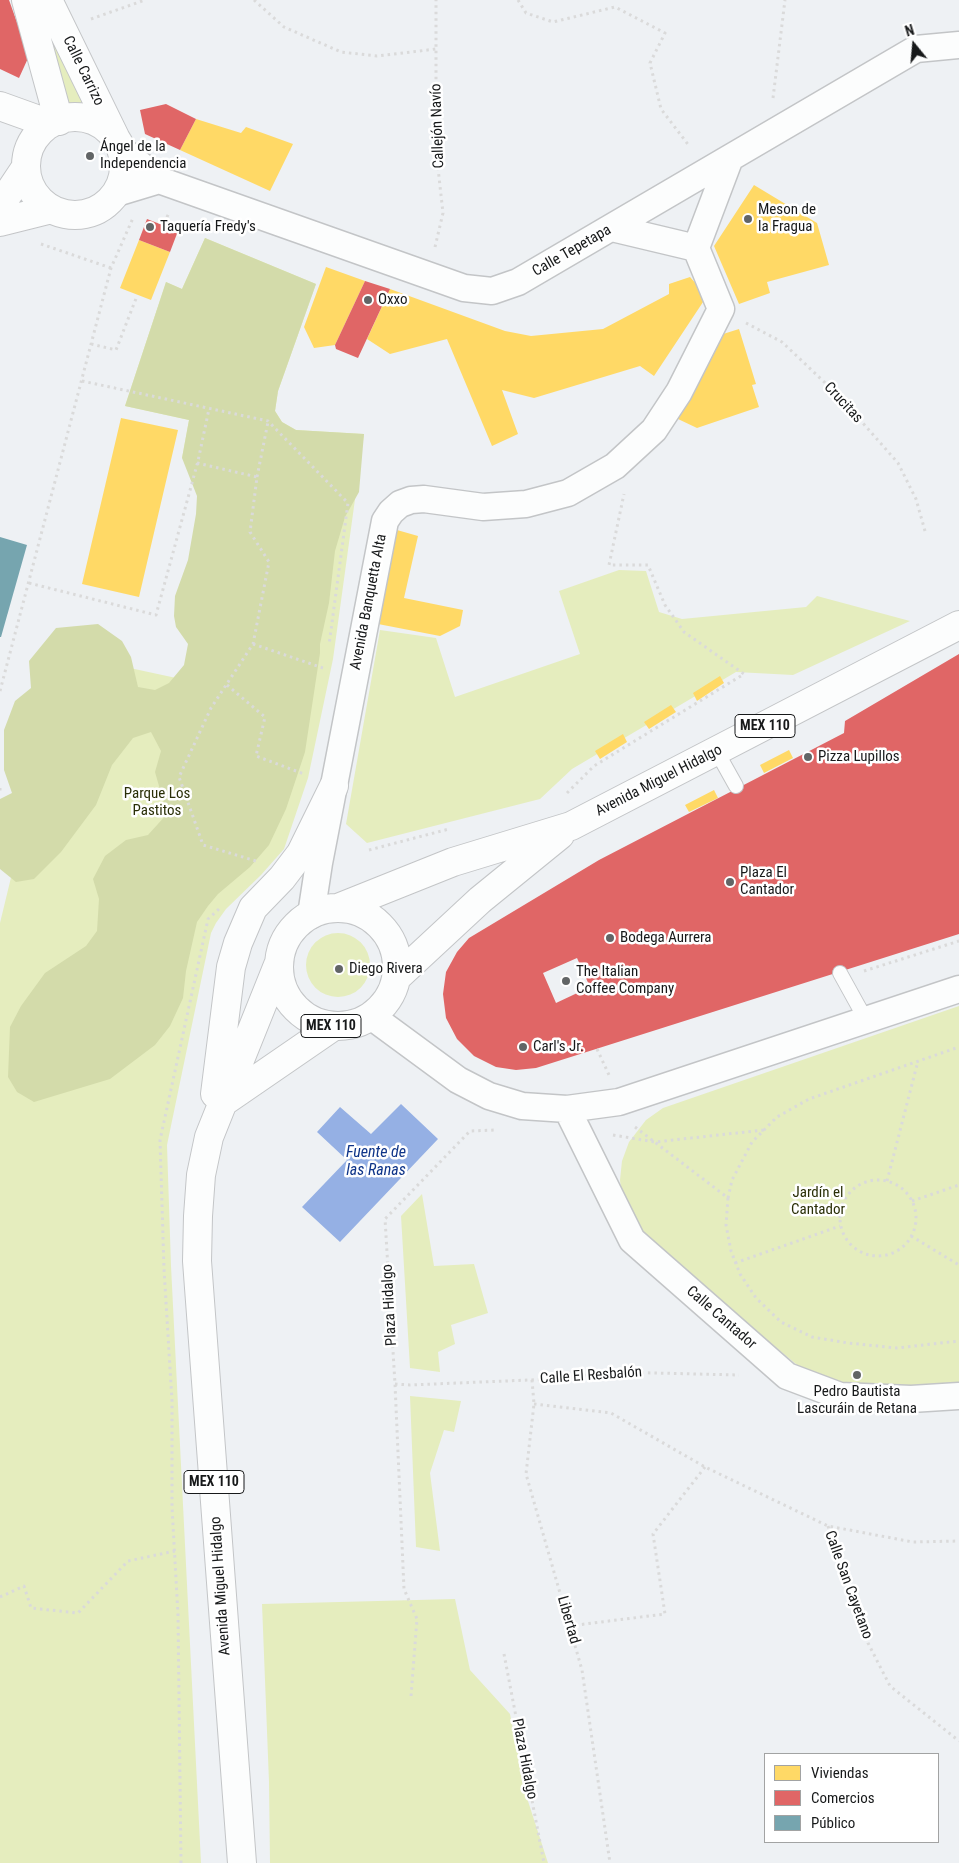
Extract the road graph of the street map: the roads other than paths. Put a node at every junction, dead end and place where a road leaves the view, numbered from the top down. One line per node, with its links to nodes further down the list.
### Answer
1 (26, 0): 5 (main road, Calle Carrizo)
2 (48, 0): 6 (main road, Calle Carrizo)
3 (959, 44): 7 (street, Calle Tepetapa)
4 (0, 107): 5 (main road); 8 (main road)
5 (54, 123): 6 (main road); 8 (main road)
6 (120, 146): 9 (street, Calle Tepetapa); 10 (main road)
7 (730, 158): 14 (street, Calle Tepetapa); 15 (street)
8 (27, 159): 11 (main road); 12 (main road)
9 (159, 180): 10 (street); 14 (street, Calle Tepetapa)
10 (116, 193): 12 (main road)
11 (0, 206)
12 (52, 209): 13 (main road)
13 (0, 222)
14 (612, 228): 15 (street)
15 (696, 248): 18 (street, Avenida Banquetta Alta)
16 (959, 625): 17 (main road, Avenida Miguel Hidalgo / MEX 110)
17 (717, 752): 19 (lane); 20 (main road, Avenida Miguel Hidalgo / MEX 110)
18 (334, 786): 22 (street, Avenida Banquetta Alta); 32 (main road)
19 (736, 786)
20 (571, 826): 21 (main road, Avenida Miguel Hidalgo / MEX 110); 25 (main road, Avenida Miguel Hidalgo / MEX 110)
21 (338, 908): 22 (main road, MEX 110); 25 (main road, MEX 110)
22 (311, 915): 23 (main road, MEX 110)
23 (278, 965): 29 (main road, MEX 110); 30 (main road, Avenida Miguel Hidalgo / MEX 110)
24 (842, 976): 28 (lane)
25 (396, 978): 27 (main road, MEX 110)
26 (959, 988): 28 (street)
27 (372, 1016): 29 (main road, MEX 110); 31 (street)
28 (866, 1020): 31 (street)
29 (334, 1026): 30 (main road, MEX 110)
30 (222, 1103): 32 (main road, Avenida Miguel Hidalgo / MEX 110)
31 (572, 1119): 33 (street, Calle Cantador)
32 (209, 1137): 34 (main road, Avenida Miguel Hidalgo / MEX 110)
33 (959, 1396)
34 (242, 1863)

